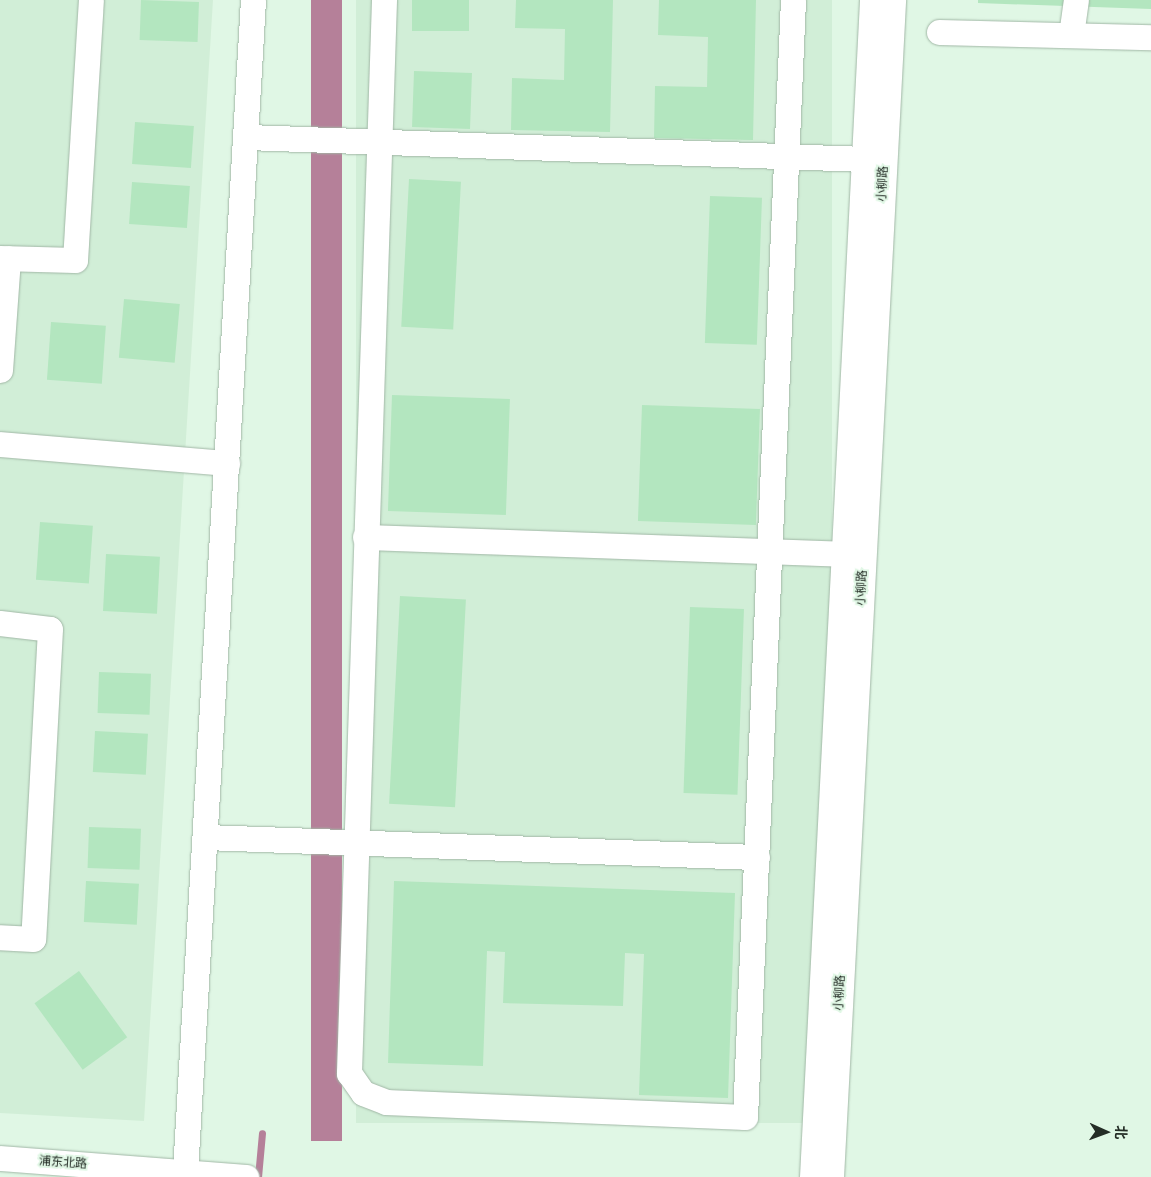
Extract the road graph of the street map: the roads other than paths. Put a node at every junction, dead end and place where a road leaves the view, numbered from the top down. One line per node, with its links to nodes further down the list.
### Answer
1 (91, 0): 15 (street)
2 (253, 0): 11 (street)
3 (384, 0): 12 (street)
4 (793, 0): 13 (street)
5 (872, 0): 14 (street, 小柳路)
6 (893, 0): 31 (street, 小柳路)
7 (1076, 0): 9 (street)
8 (939, 32): 9 (street)
9 (1071, 36): 10 (street)
10 (1151, 37)
11 (246, 137): 12 (street); 18 (street)
12 (379, 143): 13 (street); 19 (street)
13 (786, 157): 14 (street); 20 (street)
14 (864, 159): 21 (street, 小柳路)
15 (4, 258): 16 (street)
16 (0, 370)
17 (0, 444): 18 (street)
18 (227, 463): 23 (street)
19 (366, 537): 20 (street); 24 (street)
20 (770, 551): 21 (street); 25 (street)
21 (844, 554): 30 (street, 小柳路)
22 (0, 623): 26 (street)
23 (205, 837): 24 (street); 28 (street)
24 (355, 845): 25 (street); 25 (street)
25 (757, 857)
26 (0, 937)
27 (0, 1158): 28 (street, 浦东北路)
28 (185, 1172): 29 (street, 浦东北路)
29 (246, 1177)
30 (812, 1177)
31 (831, 1177)

